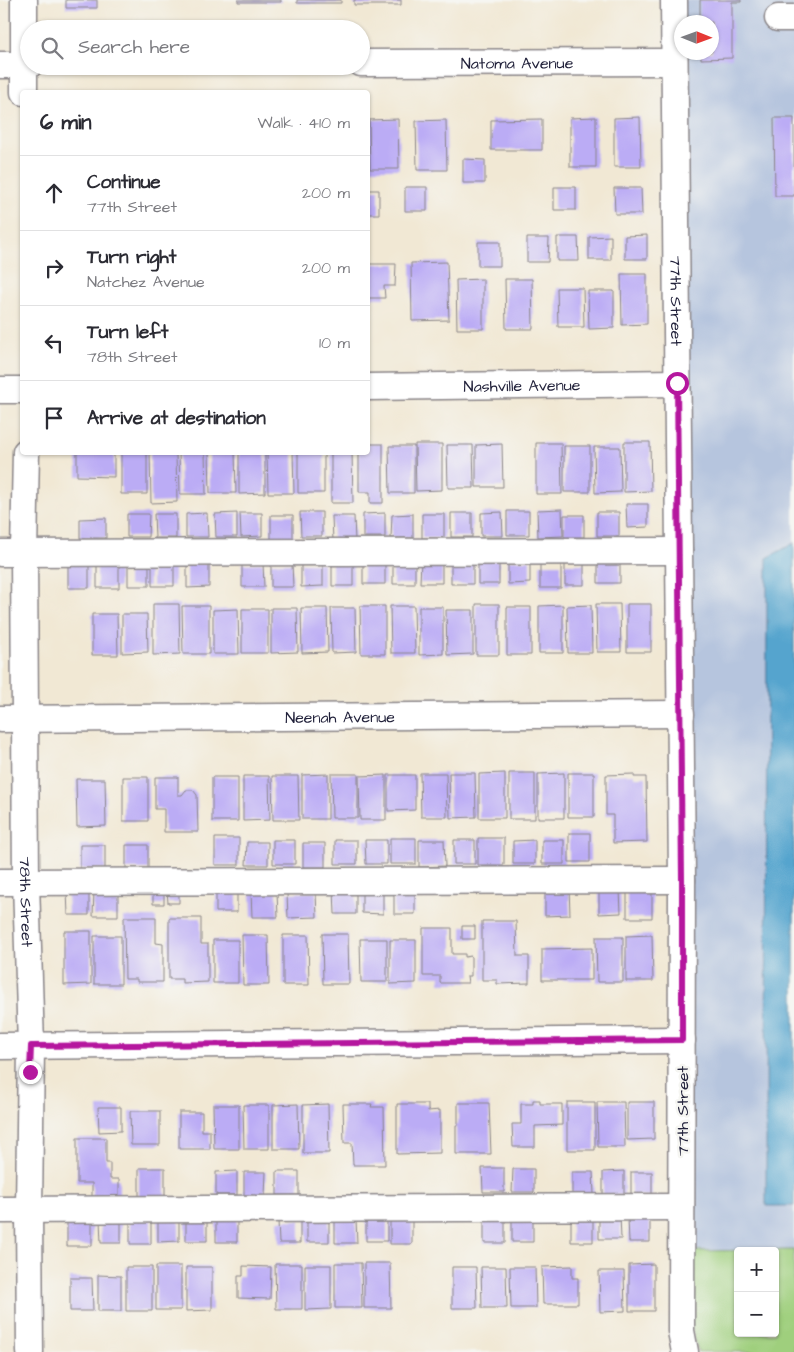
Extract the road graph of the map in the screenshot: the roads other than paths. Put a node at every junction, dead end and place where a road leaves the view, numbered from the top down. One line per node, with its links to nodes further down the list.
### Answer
1 (24, 0): 3 (street)
2 (674, 0): 5 (street, 77th Street)
3 (22, 20)
4 (20, 43): 7 (street)
5 (674, 62): 6 (street, Natoma Avenue); 10 (street, 77th Street)
6 (370, 63)
7 (18, 65)
8 (20, 75): 9 (street)
9 (24, 90)
10 (677, 383): 11 (street, Nashville Avenue); 15 (street, 77th Street)
11 (370, 387)
12 (0, 390): 13 (street)
13 (20, 390)
14 (26, 455): 16 (street, 78th Street)
15 (679, 551): 16 (street); 17 (street, 77th Street)
16 (12, 553): 18 (street, 78th Street)
17 (680, 714): 18 (street, Neenah Avenue); 19 (street, 77th Street)
18 (13, 719): 21 (street, 78th Street)
19 (682, 880): 21 (street); 22 (street, 77th Street)
20 (0, 882): 21 (street)
21 (26, 882): 24 (street, 78th Street)
22 (682, 1040): 24 (street); 25 (street, 77th Street)
23 (0, 1046): 24 (street)
24 (31, 1046): 27 (street, 78th Street)
25 (681, 1207): 27 (street); 29 (street, 77th Street)
26 (0, 1210): 27 (street)
27 (29, 1210): 28 (street, 78th Street)
28 (30, 1352)
29 (684, 1352)

